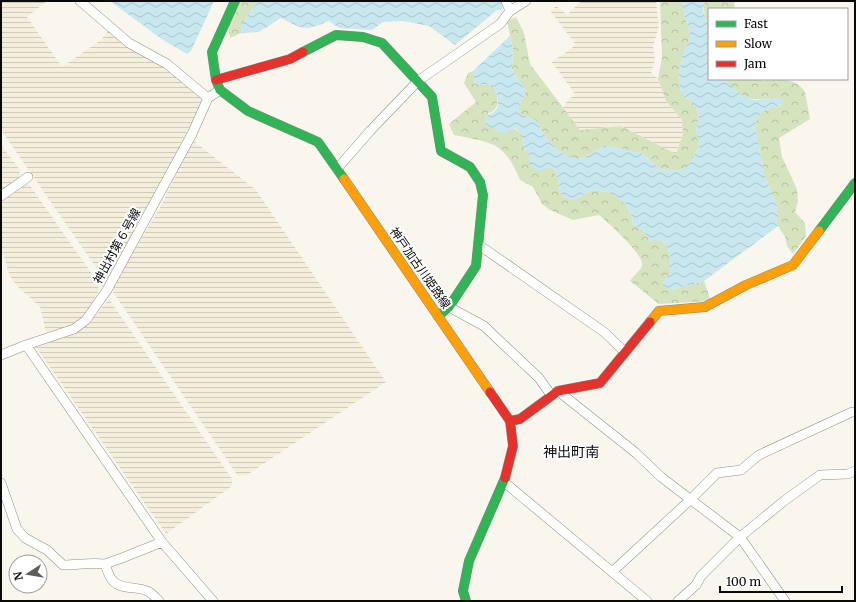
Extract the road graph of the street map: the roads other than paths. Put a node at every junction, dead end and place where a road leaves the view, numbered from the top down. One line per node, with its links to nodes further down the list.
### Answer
1 (80, 1): 9 (street)
2 (235, 1): 6 (street)
3 (506, 1): 5 (street)
4 (526, 1): 5 (street)
5 (510, 11): 7 (street)
6 (216, 80): 7 (street); 8 (street)
7 (418, 81): 10 (street); 14 (street)
8 (220, 90): 9 (street); 10 (street, 神戸加古川姫路線)
9 (208, 98): 17 (street, 神出村第６号線)
10 (337, 169): 16 (street, 神戸加古川姫路線)
11 (28, 177): 13 (street)
12 (855, 182): 18 (street)
13 (1, 196)
14 (479, 245): 15 (street); 18 (street)
15 (449, 307): 16 (street); 20 (street)
16 (438, 316): 22 (street, 神戸加古川姫路線)
17 (26, 345): 19 (street, 神出村第６号線); 28 (street)
18 (625, 352): 20 (street)
19 (1, 355)
20 (554, 393): 22 (street); 26 (street)
21 (852, 412): 26 (street)
22 (510, 421): 24 (street, 神戸加古川姫路線)
23 (855, 471): 27 (street)
24 (504, 482): 30 (street); 33 (street, 神戸加古川姫路線)
25 (1, 483): 29 (street)
26 (690, 500): 27 (street); 30 (street)
27 (740, 537): 35 (street); 36 (street)
28 (162, 542): 29 (street); 32 (street)
29 (105, 564): 31 (street)
30 (612, 572): 34 (street)
31 (159, 601)
32 (213, 601)
33 (466, 601)
34 (647, 601)
35 (678, 601)
36 (785, 601)

